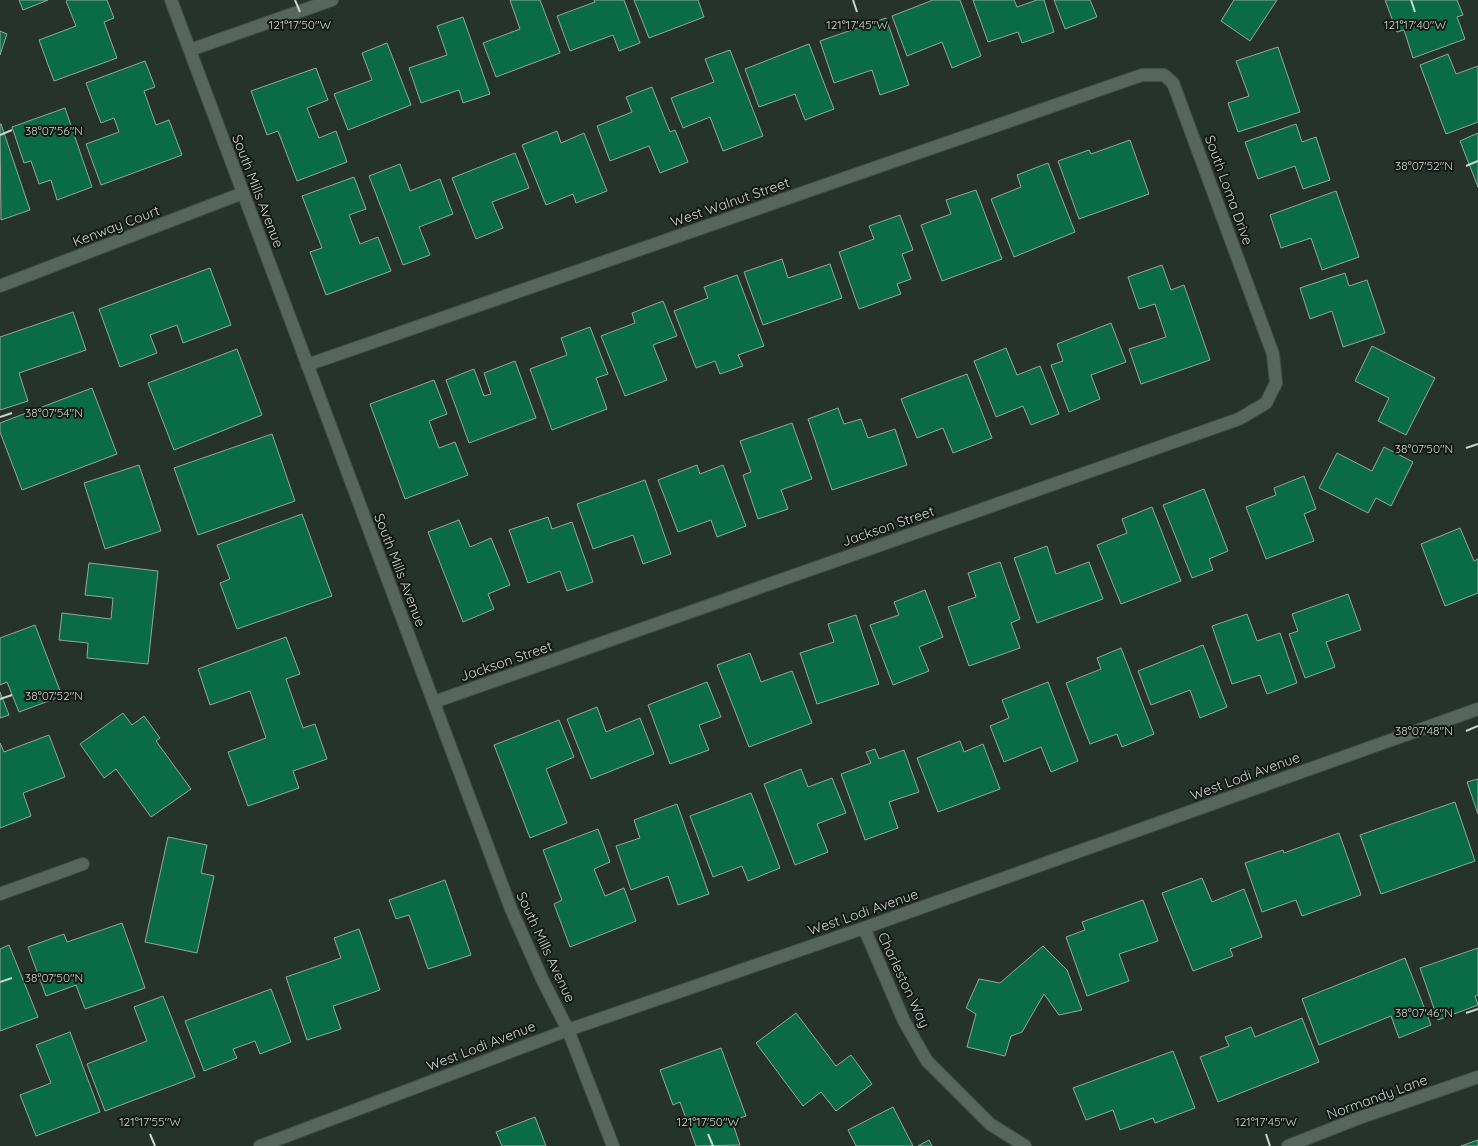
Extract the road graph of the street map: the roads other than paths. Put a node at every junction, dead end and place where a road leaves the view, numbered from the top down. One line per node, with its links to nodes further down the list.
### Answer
1 (171, 0): 3 (street, South Mills Avenue)
2 (332, 0): 3 (street)
3 (190, 50): 5 (street, South Mills Avenue)
4 (1164, 75): 7 (street, South Loma Drive); 8 (street, West Walnut Street)
5 (243, 194): 6 (street, Kenway Court); 8 (street, South Mills Avenue)
6 (0, 286)
7 (1260, 320): 9 (street, Jackson Street)
8 (307, 365): 9 (street, South Mills Avenue)
9 (434, 702): 14 (street, South Mills Avenue)
10 (1478, 709): 13 (street, West Lodi Avenue)
11 (82, 864): 12 (street)
12 (0, 894)
13 (864, 928): 14 (street, West Lodi Avenue); 18 (street, Charleston Way)
14 (568, 1030): 16 (street, West Lodi Avenue); 17 (street, South Mills Avenue)
15 (1478, 1077): 19 (street, Normandy Lane)
16 (260, 1146)
17 (613, 1146)
18 (1026, 1146)
19 (1288, 1146)

